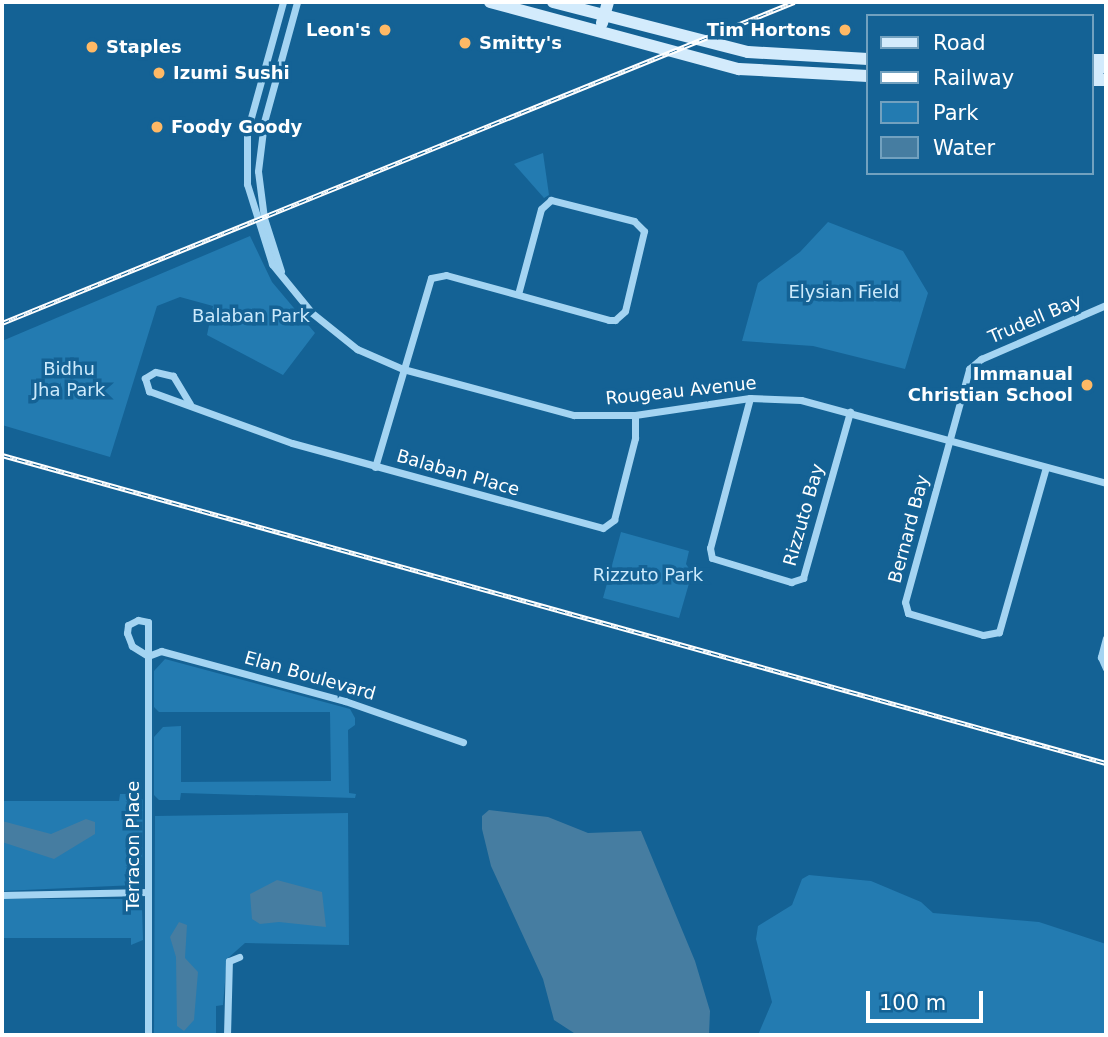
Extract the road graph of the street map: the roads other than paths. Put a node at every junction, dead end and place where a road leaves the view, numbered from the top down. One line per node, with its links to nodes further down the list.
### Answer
1 (283, 2): 14 (street, Rougeau Avenue)
2 (297, 2): 14 (street, Rougeau Avenue)
3 (490, 2): 8 (main road)
4 (554, 2): 6 (main road)
5 (608, 2): 7 (main road)
6 (590, 7): 7 (main road); 8 (main road)
7 (604, 16): 9 (main road); 10 (main road)
8 (584, 30): 9 (main road)
9 (598, 34): 12 (main road)
10 (866, 59)
11 (1106, 61): 13 (main road)
12 (866, 76)
13 (1094, 76)
14 (286, 282): 17 (street, Rougeau Avenue)
15 (518, 294): 15 (street); 17 (street)
16 (1106, 305): 22 (street, Trudell Bay)
17 (402, 369): 21 (street, Rougeau Avenue); 23 (street)
18 (750, 398): 20 (street, Rougeau Avenue); 20 (street, Rizzuto Bay); 21 (street, Rougeau Avenue)
19 (190, 404): 19 (street, Balaban Place); 23 (street, Balaban Place)
20 (850, 412): 22 (street, Rougeau Avenue)
21 (635, 415): 23 (street, Balaban Place)
22 (950, 440): 24 (street, Rougeau Avenue); 24 (street, Bernard Bay)
23 (375, 467)
24 (1046, 467): 25 (street, Rougeau Avenue)
25 (1106, 483)
26 (1106, 638): 28 (street)
27 (148, 656): 27 (street, Terracon Place); 29 (street, Elan Boulevard); 30 (street, Terracon Place)
28 (1106, 668)
29 (463, 742)
30 (148, 892): 31 (street); 33 (street, Terracon Place)
31 (2, 895)
32 (239, 957): 34 (street)
33 (148, 1035)
34 (227, 1035)

